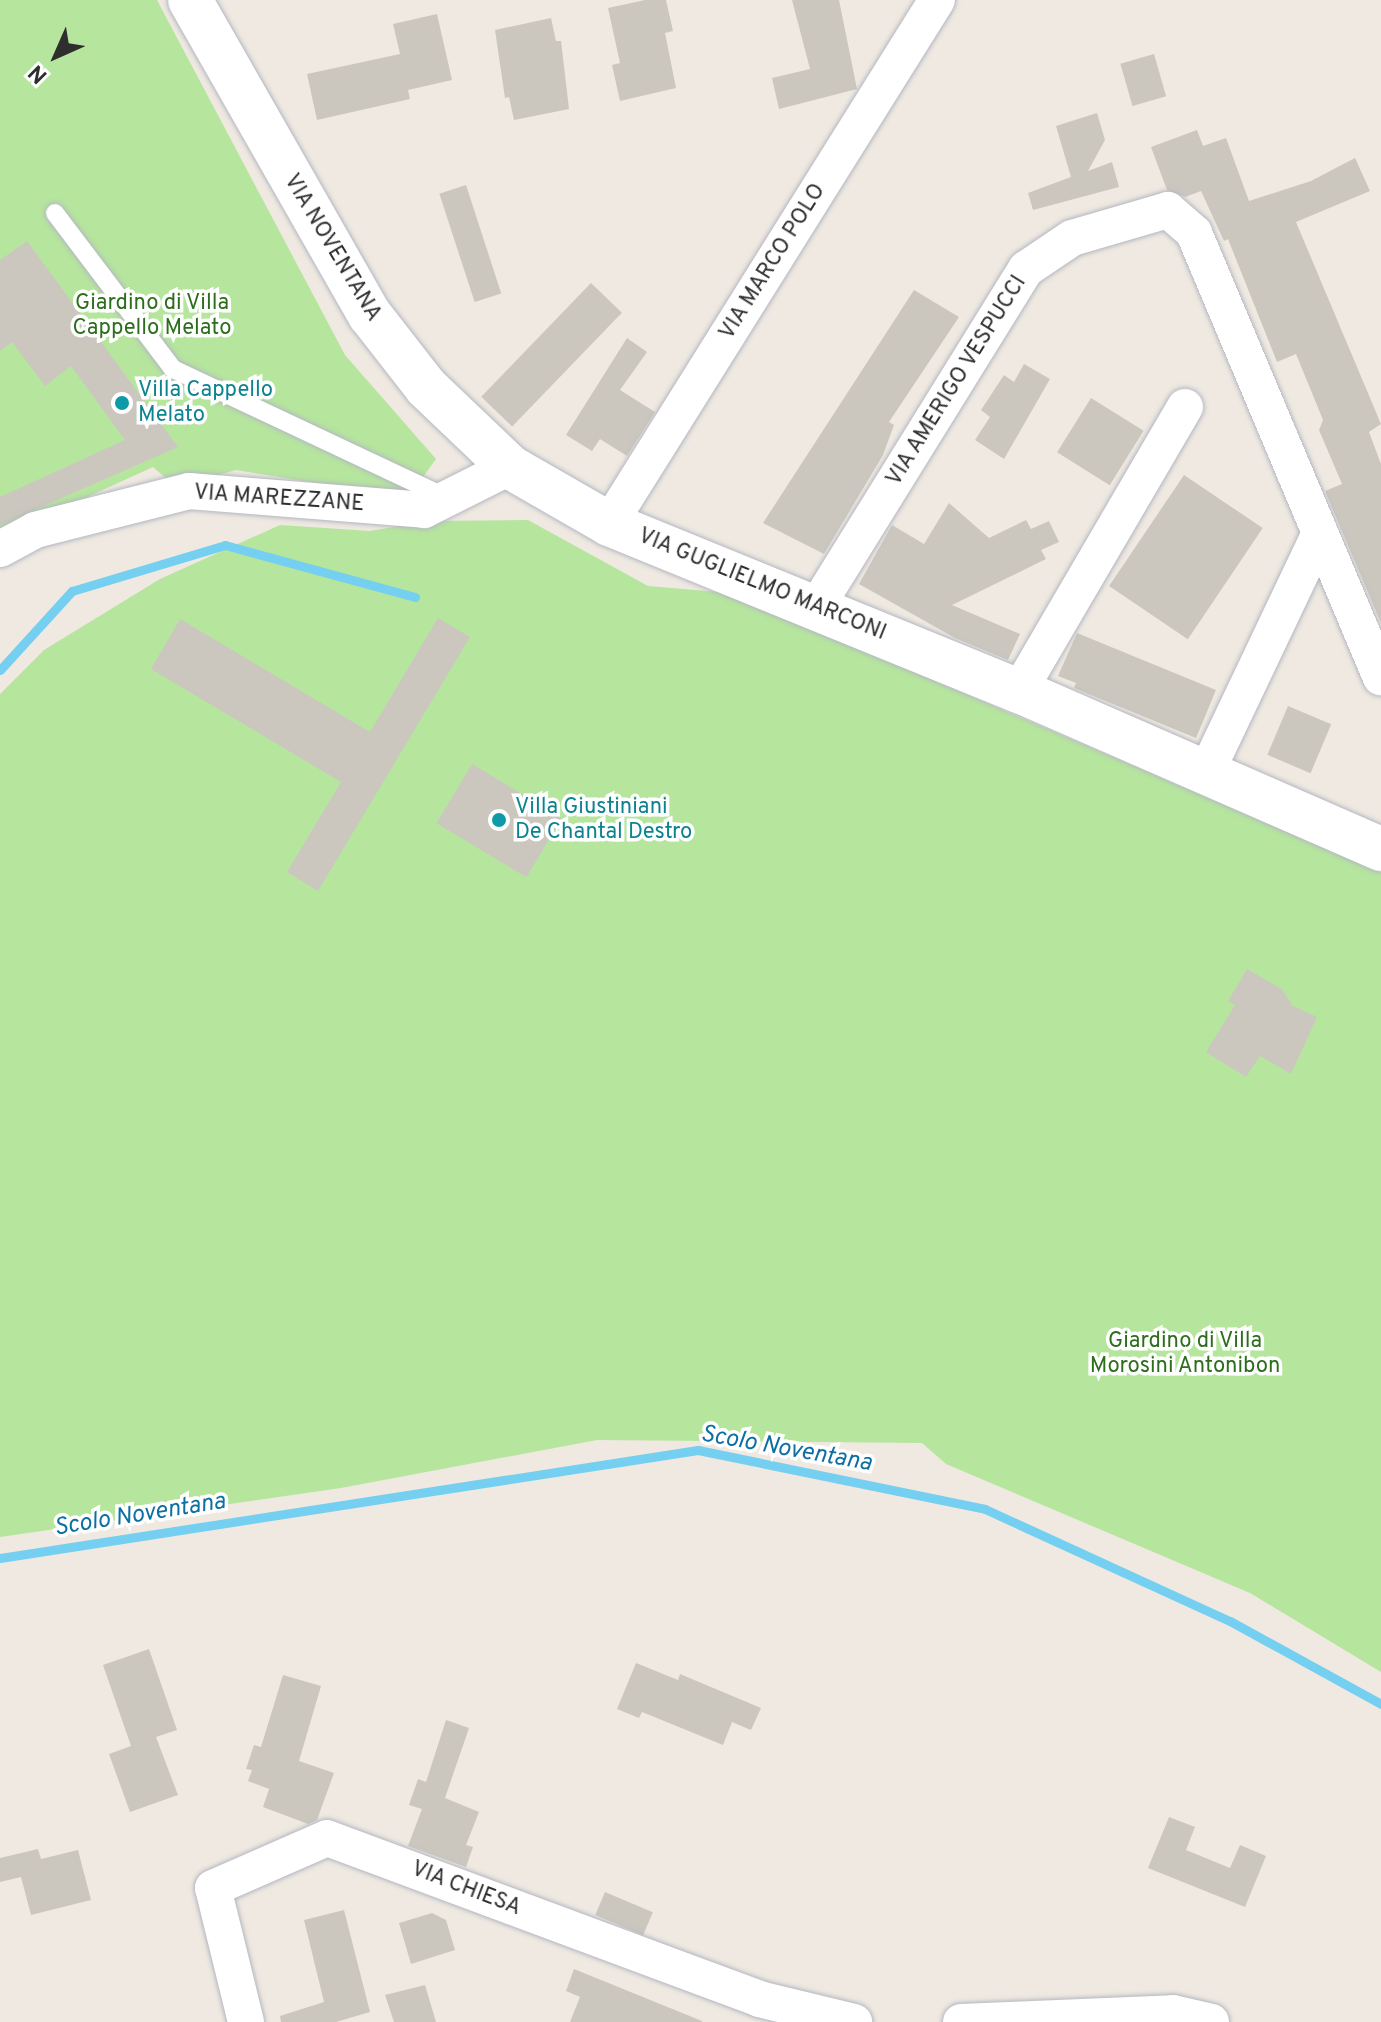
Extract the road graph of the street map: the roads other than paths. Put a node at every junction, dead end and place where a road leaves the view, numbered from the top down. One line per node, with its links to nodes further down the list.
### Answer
1 (190, 0): 5 (street, VIA NOVENTANA)
2 (937, 0): 7 (street, VIA MARCO POLO)
3 (55, 213): 6 (lane)
4 (1185, 407): 12 (street)
5 (510, 467): 6 (street, VIA MAREZZANE); 7 (street, VIA GUGLIELMO MARCONI)
6 (447, 498): 9 (street, VIA MAREZZANE)
7 (609, 524): 10 (street, VIA GUGLIELMO MARCONI)
8 (1320, 533): 10 (street, VIA AMERIGO VESPUCCI); 11 (street, VIA AMERIGO VESPUCCI); 13 (street)
9 (0, 549)
10 (817, 606): 12 (street, VIA GUGLIELMO MARCONI)
11 (1381, 677)
12 (1019, 691): 13 (street, VIA GUGLIELMO MARCONI)
13 (1207, 771): 14 (street, VIA GUGLIELMO MARCONI)
14 (1381, 849)
15 (246, 2022): 16 (street, VIA CHIESA)
16 (854, 2022)
17 (961, 2022): 18 (street)
18 (1211, 2022)

